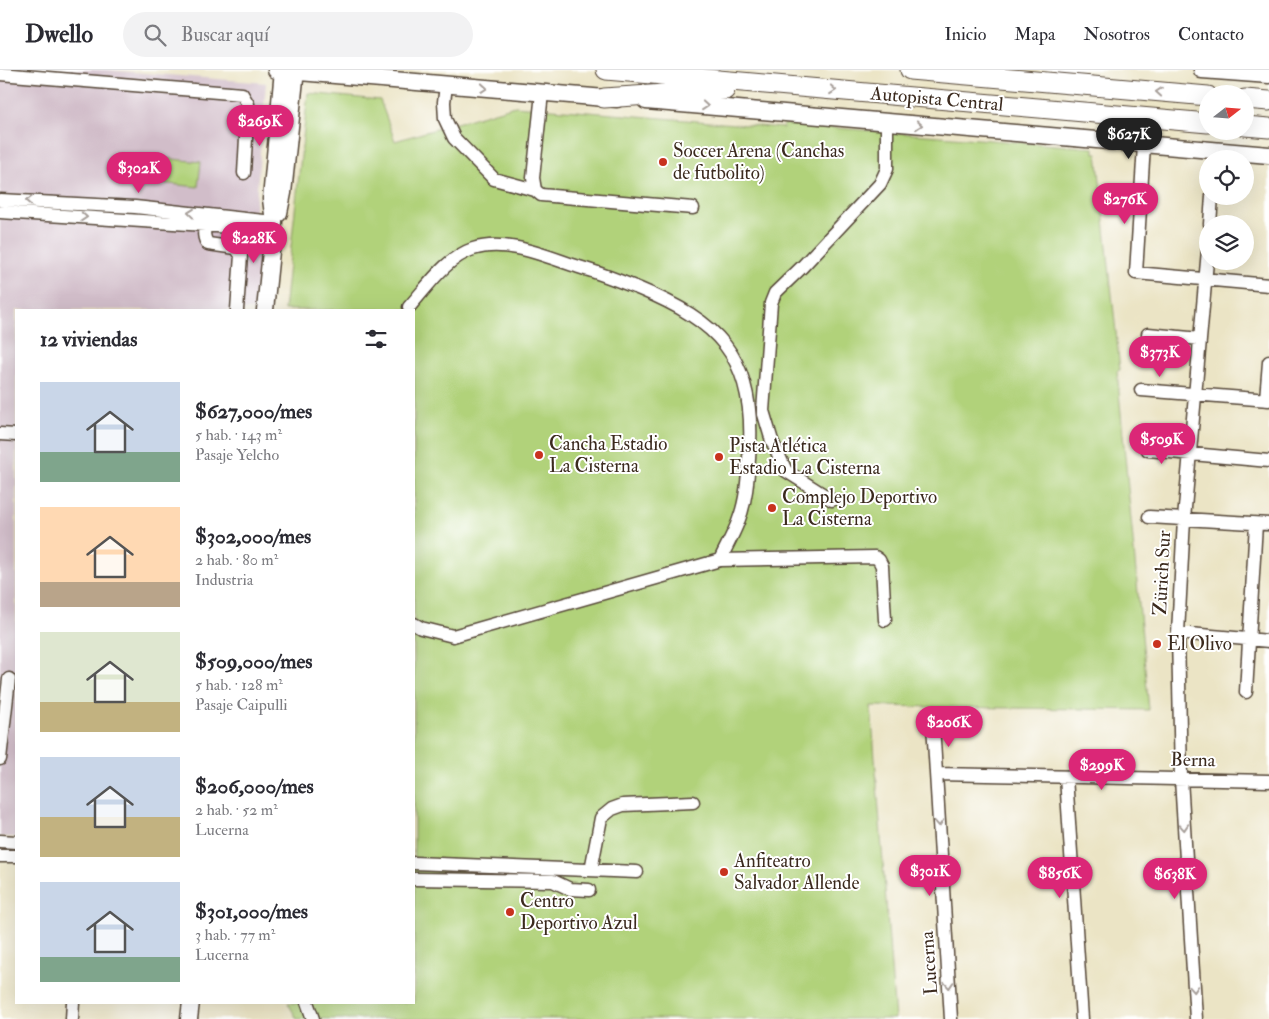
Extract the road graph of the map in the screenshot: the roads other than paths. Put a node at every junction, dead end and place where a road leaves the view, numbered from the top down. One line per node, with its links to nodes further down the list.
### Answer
1 (606, 70): 9 (highway, Autopista Central)
2 (910, 70): 11 (highway, Autopista Central, one-way to 2)
3 (1202, 70): 5 (main road)
4 (287, 71): 8 (main road); 29 (main road)
5 (1246, 72): 7 (main road)
6 (0, 74): 23 (street)
7 (1269, 76)
8 (446, 85): 10 (main road, one-way to 10); 24 (street)
9 (785, 86): 12 (highway); 16 (highway, Autopista Central, one-way to 16)
10 (542, 93): 12 (main road); 24 (street)
11 (1199, 95)
12 (604, 98): 15 (main road, one-way to 15)
13 (1254, 100): 14 (highway)
14 (1269, 102)
15 (886, 122): 19 (main road, one-way to 19); 47 (street)
16 (1199, 122)
17 (1254, 127): 18 (highway)
18 (1269, 128)
19 (1144, 144): 20 (main road); 31 (street)
20 (1199, 152)
21 (1254, 155): 22 (main road)
22 (1269, 155)
23 (244, 173)
24 (535, 190): 26 (street)
25 (0, 200): 29 (street, one-way to 25)
26 (693, 208)
27 (0, 212): 28 (street, one-way to 28)
28 (205, 225): 29 (street); 34 (street)
29 (274, 227): 35 (main road)
30 (1206, 270): 31 (street, Zürich Sur)
31 (1205, 280): 32 (street); 37 (street, Zürich Sur)
32 (1269, 285)
33 (409, 307): 51 (street)
34 (237, 309)
35 (265, 309)
36 (1148, 334): 37 (street)
37 (1200, 338): 40 (street, Zürich Sur)
38 (1269, 362): 41 (street)
39 (1141, 390): 40 (street)
40 (1195, 394): 41 (street); 45 (street, Zürich Sur)
41 (1267, 400)
42 (0, 434): 43 (street)
43 (15, 435)
44 (1148, 450): 45 (street)
45 (1190, 454): 46 (street); 49 (street, Zürich Sur)
46 (1269, 461)
47 (832, 500)
48 (1149, 517): 49 (street)
49 (1184, 519): 50 (street); 54 (street, Zürich Sur)
50 (1263, 524): 55 (street)
51 (720, 560): 52 (street); 53 (street)
52 (885, 620)
53 (416, 627)
54 (1178, 633): 55 (street); 63 (street, Zürich Sur)
55 (1249, 639): 56 (street); 58 (street)
56 (1269, 641)
57 (9, 679): 60 (street)
58 (1246, 692)
59 (933, 724): 61 (street, Lucerna)
60 (0, 759)
61 (936, 774): 62 (street, Berna); 81 (street, Lucerna, one-way to 81)
62 (1066, 776): 63 (street, Berna); 82 (street)
63 (1181, 778): 64 (street, Berna); 83 (street, Zürich Sur, one-way to 83)
64 (1269, 781)
65 (693, 802): 71 (street)
66 (0, 841): 67 (street)
67 (15, 842)
68 (0, 856): 69 (street)
69 (15, 856)
70 (415, 863): 71 (street)
71 (591, 870): 72 (street)
72 (637, 872)
73 (415, 880): 74 (street)
74 (589, 890)
75 (73, 1004): 78 (street)
76 (191, 1004): 79 (main road)
77 (308, 1004): 80 (street)
78 (72, 1019)
79 (189, 1019)
80 (313, 1019)
81 (951, 1019)
82 (1082, 1019)
83 (1196, 1019)

